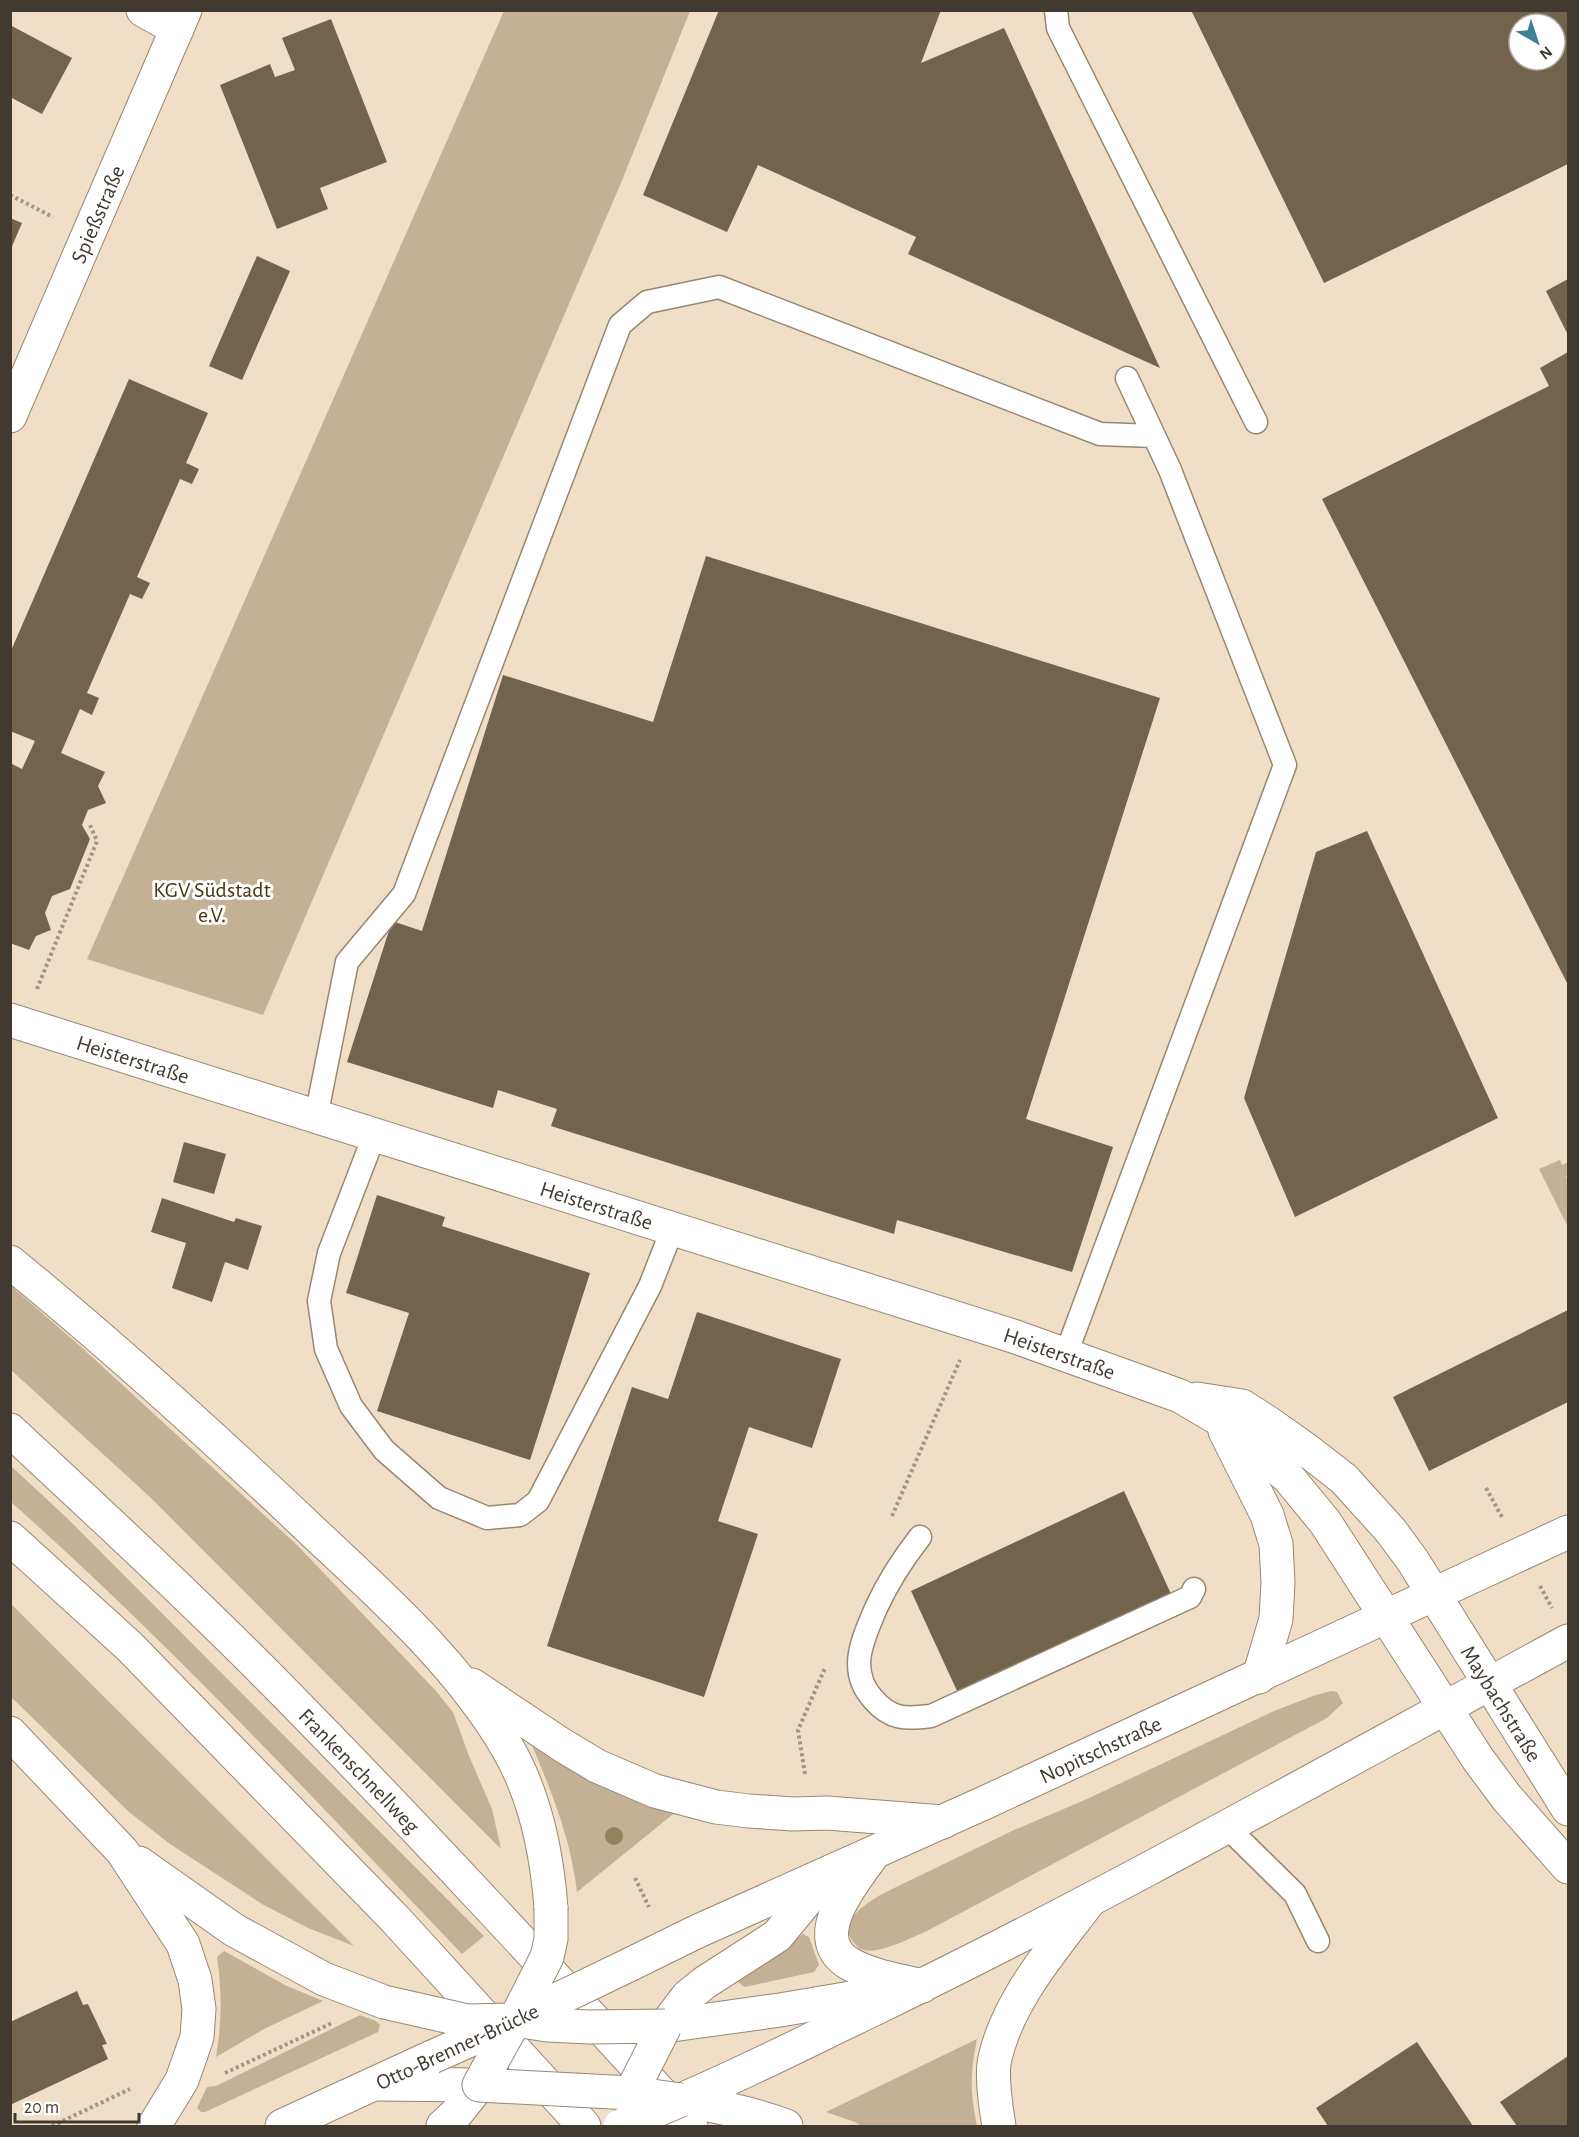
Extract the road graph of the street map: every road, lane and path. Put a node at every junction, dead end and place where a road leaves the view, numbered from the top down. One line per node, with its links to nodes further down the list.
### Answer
1 (143, 10): 3 (main road)
2 (1056, 10): 8 (lane)
3 (181, 20): 5 (main road, Spießstraße)
4 (10, 195): 5 (path)
5 (88, 236): 7 (main road, Spießstraße)
6 (1127, 378): 9 (lane)
7 (10, 416)
8 (1256, 422)
9 (1154, 436): 12 (lane); 16 (lane)
10 (89, 823): 11 (path)
11 (17, 1022): 12 (main road, Heisterstraße)
12 (316, 1117): 13 (main road, Heisterstraße)
13 (374, 1136): 14 (main road, Heisterstraße); 14 (lane)
14 (672, 1230): 16 (main road, Heisterstraße)
15 (10, 1262): 27 (main road)
16 (1066, 1354): 17 (main road, Heisterstraße)
17 (1180, 1396): 18 (main road, Heisterstraße); 24 (main road, Heisterstraße)
18 (1219, 1419): 25 (main road, Heisterstraße); 28 (main road)
19 (10, 1430): 50 (main road, Frankenschnellweg)
20 (1569, 1532): 24 (main road, Nopitschstraße)
21 (920, 1537): 23 (lane)
22 (10, 1538): 55 (main road)
23 (1194, 1589)
24 (1434, 1596): 25 (main road, Nopitschstraße); 29 (main road, Maybachstraße)
25 (1387, 1617): 28 (main road, Nopitschstraße); 30 (main road, Heisterstraße)
26 (1569, 1641): 29 (main road)
27 (455, 1674): 33 (main road); 45 (main road, bridge)
28 (1259, 1677): 33 (main road, Nopitschstraße)
29 (1490, 1683): 30 (main road); 32 (main road, Maybachstraße)
30 (1444, 1708): 34 (main road); 37 (main road, Maybachstraße)
31 (10, 1732): 35 (main road)
32 (1569, 1809)
33 (943, 1822): 36 (main road, Nopitschstraße)
34 (1227, 1827): 40 (main road); 42 (lane)
35 (122, 1851): 45 (main road, bridge); 52 (main road)
36 (875, 1852): 38 (main road, Nopitschstraße); 44 (main road)
37 (1569, 1867)
38 (830, 1872): 43 (main road, Nopitschstraße); 46 (main road)
39 (635, 1878): 41 (path)
40 (1090, 1900): 44 (main road); 57 (main road)
41 (649, 1907)
42 (1318, 1941)
43 (631, 1964): 45 (main road, Otto-Brenner-Brücke, bridge)
44 (922, 1986): 46 (main road); 50 (main road)
45 (515, 2020): 46 (main road, bridge); 47 (main road, Otto-Brenner-Brücke, bridge); 48 (main road, bridge)
46 (675, 2020): 49 (main road, bridge)
47 (374, 2084): 48 (main road); 53 (main road, Otto-Brenner-Brücke)
48 (469, 2088): 49 (main road, bridge); 54 (main road)
49 (631, 2093): 50 (main road, bridge); 56 (main road)
50 (686, 2113): 51 (main road); 56 (main road, bridge)
51 (779, 2124)
52 (154, 2127)
53 (282, 2127)
54 (443, 2127)
55 (584, 2127)
56 (618, 2127)
57 (999, 2127)

